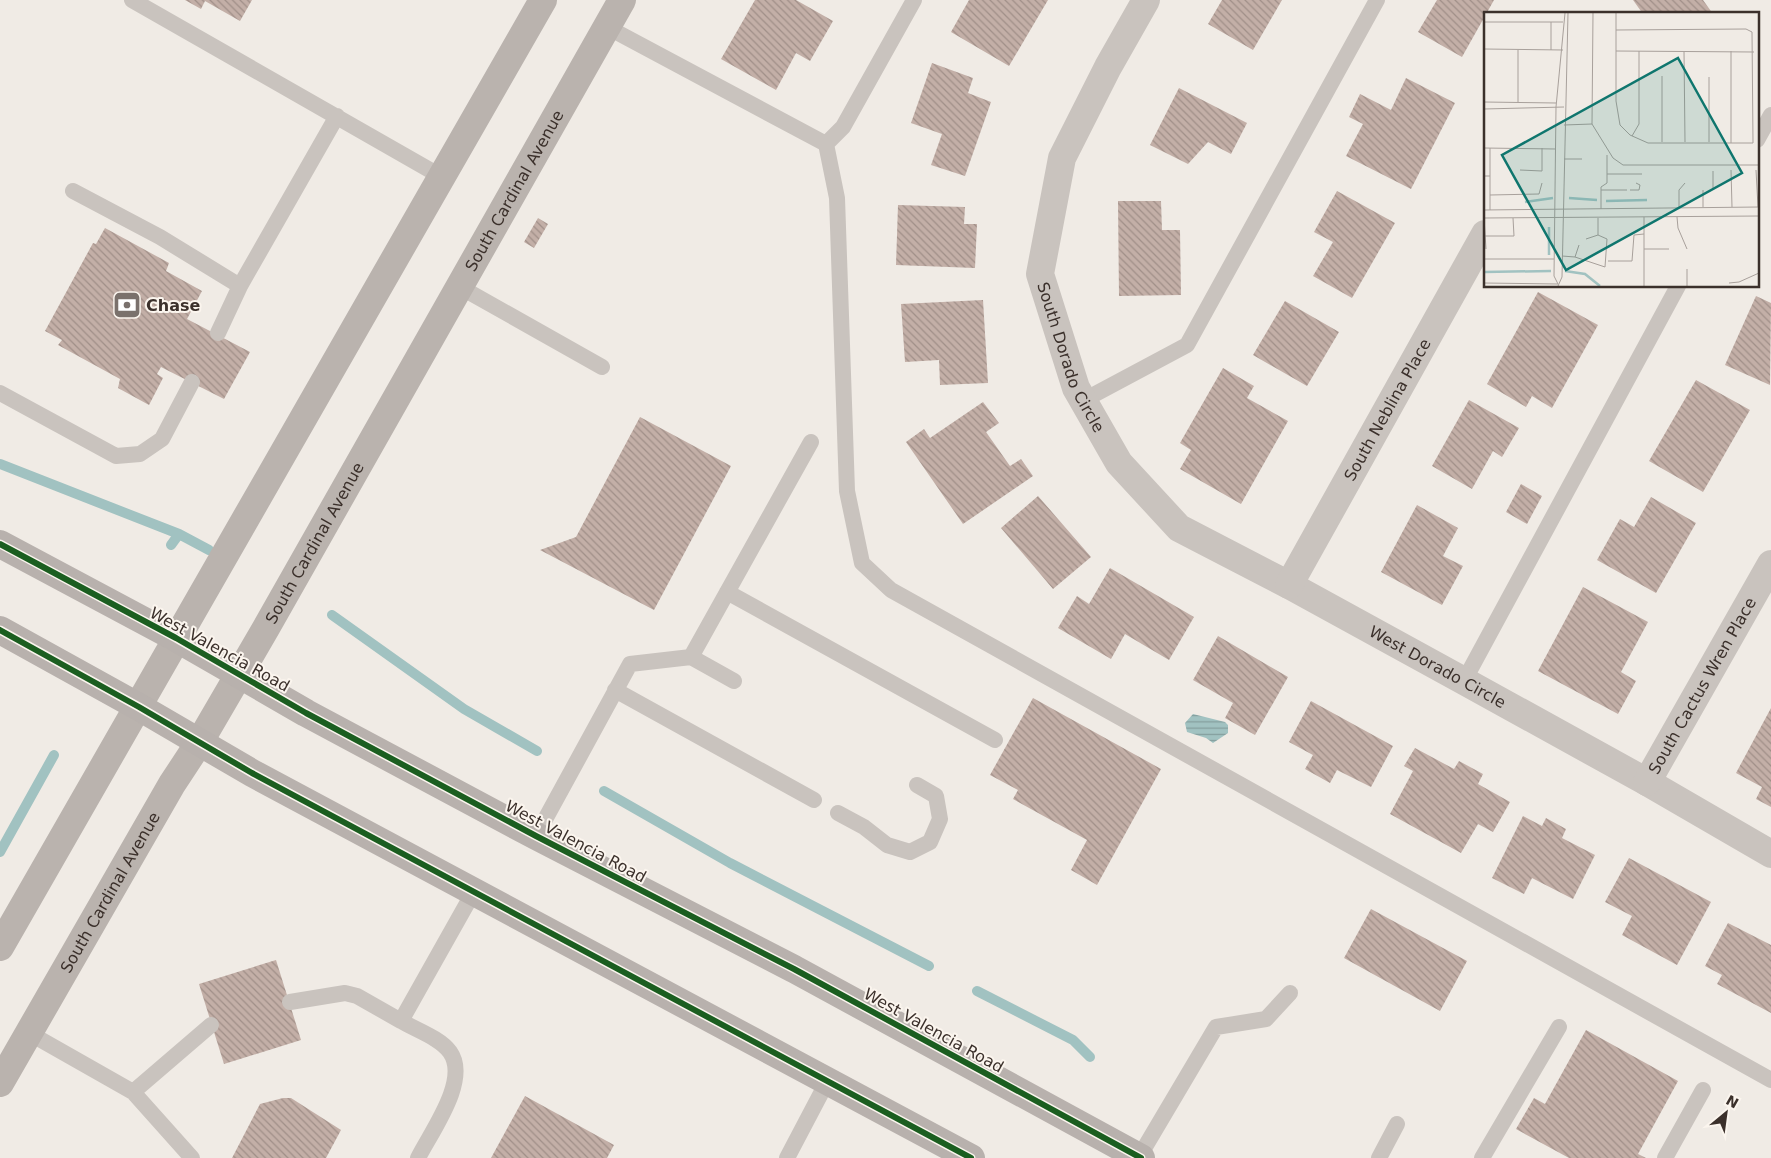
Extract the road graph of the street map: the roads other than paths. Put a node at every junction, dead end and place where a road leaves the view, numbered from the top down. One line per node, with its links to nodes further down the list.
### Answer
1 (132, 0): 9 (lane)
2 (543, 0): 12 (main road)
3 (622, 0): 7 (main road, South Cardinal Avenue)
4 (914, 0): 11 (lane)
5 (1146, 0): 22 (street, South Dorado Circle)
6 (1377, 0): 22 (lane)
7 (607, 27): 11 (lane); 16 (main road, South Cardinal Avenue)
8 (1771, 115): 10 (lane)
9 (337, 116): 12 (lane); 15 (lane)
10 (1758, 138)
11 (826, 144): 54 (lane)
12 (442, 177): 30 (main road)
13 (73, 191): 15 (lane)
14 (1484, 236): 27 (street, South Neblina Place)
15 (240, 286): 18 (lane)
16 (460, 287): 19 (lane); 32 (main road, South Cardinal Avenue)
17 (1677, 288): 34 (lane)
18 (218, 333)
19 (602, 367)
20 (192, 382): 21 (lane)
21 (0, 394)
22 (1084, 400): 24 (street, South Dorado Circle)
23 (811, 442): 28 (lane)
24 (1119, 463): 27 (street, West Dorado Circle)
25 (0, 544): 30 (main road, West Valencia Road)
26 (1771, 564): 39 (street, South Cactus Wren Place)
27 (1289, 584): 34 (street, West Dorado Circle)
28 (727, 592): 31 (lane); 37 (lane)
29 (0, 630): 36 (main road)
30 (176, 638): 32 (main road, West Valencia Road); 36 (main road)
31 (692, 657): 33 (lane); 35 (lane)
32 (239, 676): 38 (main road, South Cardinal Avenue); 43 (main road, West Valencia Road)
33 (734, 681)
34 (1464, 681): 39 (street, West Dorado Circle)
35 (615, 690): 41 (lane); 43 (lane)
36 (139, 707): 38 (main road); 46 (main road)
37 (995, 740)
38 (199, 743): 45 (main road); 52 (main road, South Cardinal Avenue)
39 (1648, 782): 44 (street, West Dorado Circle)
40 (917, 785): 42 (lane)
41 (814, 800)
42 (838, 813)
43 (536, 836): 63 (main road, West Valencia Road)
44 (1771, 854)
45 (473, 893): 49 (lane); 53 (main road)
46 (0, 946)
47 (1290, 993): 63 (lane)
48 (290, 1002): 49 (lane)
49 (401, 1021): 60 (lane)
50 (211, 1025): 57 (lane)
51 (1559, 1027): 65 (lane)
52 (29, 1033): 55 (main road, South Cardinal Avenue); 57 (lane)
53 (828, 1080): 61 (lane); 62 (main road)
54 (1771, 1080)
55 (0, 1083)
56 (1703, 1090): 66 (lane)
57 (133, 1092): 59 (lane)
58 (1397, 1124): 64 (lane)
59 (192, 1158)
60 (418, 1158)
61 (787, 1158)
62 (971, 1158)
63 (1139, 1158)
64 (1379, 1158)
65 (1482, 1158)
66 (1665, 1158)

